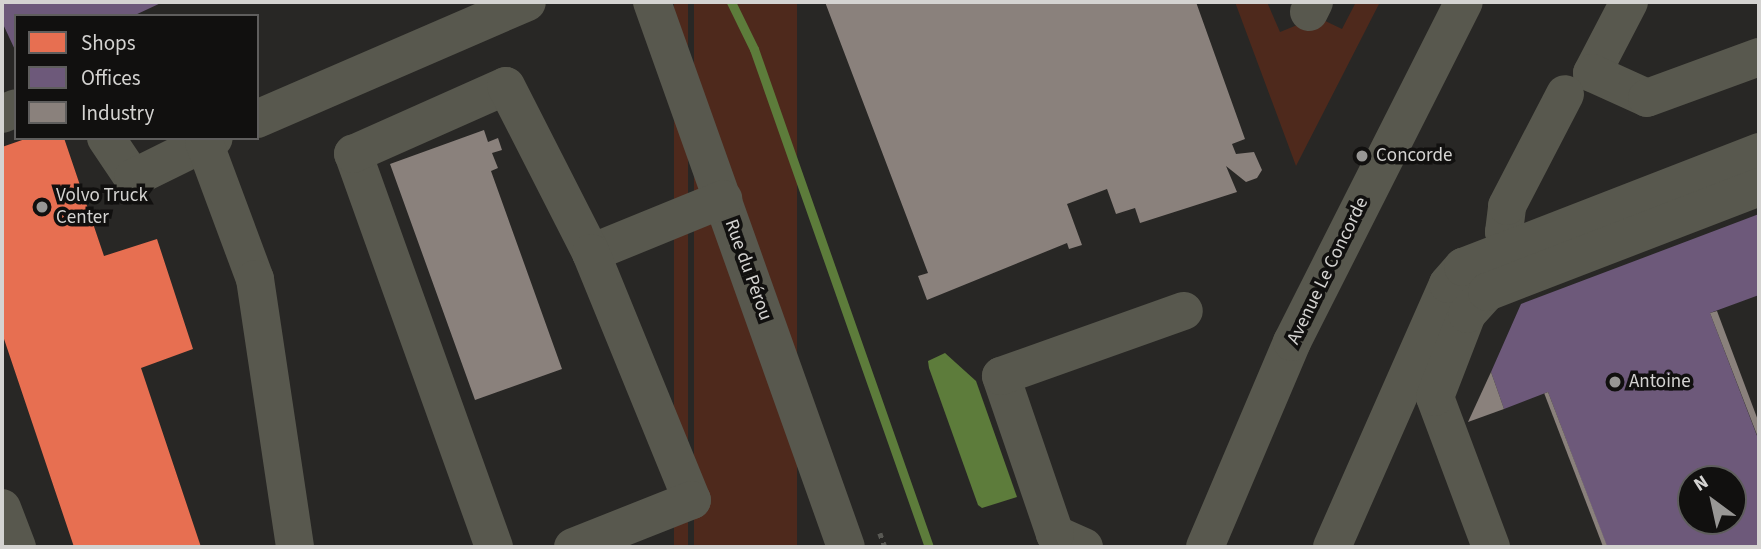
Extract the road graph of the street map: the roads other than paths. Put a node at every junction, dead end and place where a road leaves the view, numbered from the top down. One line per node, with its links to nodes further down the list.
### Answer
1 (527, 2): 9 (street)
2 (653, 2): 14 (street, Rue du Pérou)
3 (1305, 2): 4 (street)
4 (1314, 2)
5 (1464, 2): 25 (street, Avenue Le Concorde)
6 (1629, 2): 7 (street)
7 (1759, 57)
8 (1565, 94): 15 (street)
9 (259, 119)
10 (107, 140): 11 (street)
11 (209, 140): 21 (street)
12 (1759, 152): 15 (street)
13 (1759, 187): 27 (street)
14 (723, 199): 16 (street); 19 (street, Rue du Pérou)
15 (1509, 247): 26 (street)
16 (591, 253): 22 (street); 23 (street)
17 (1184, 311): 24 (street)
18 (2, 508): 20 (street)
19 (837, 544)
20 (17, 547)
21 (295, 547)
22 (494, 547)
23 (573, 547)
24 (1084, 547)
25 (1205, 547)
26 (1332, 547)
27 (1491, 547)

